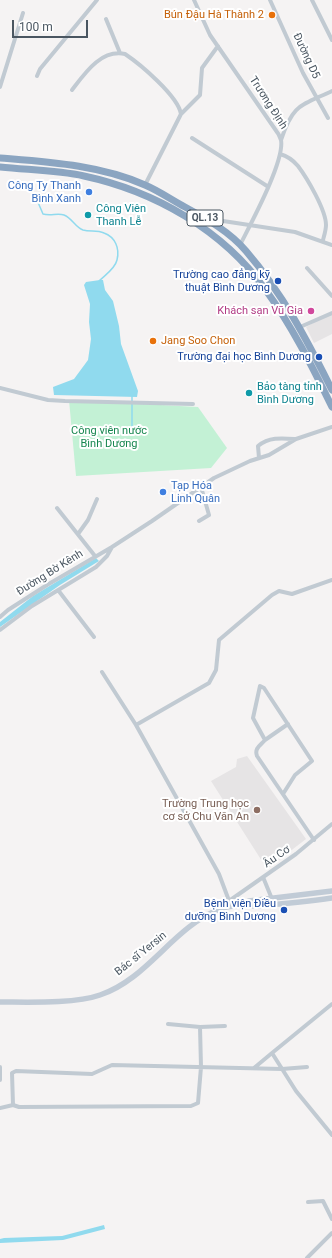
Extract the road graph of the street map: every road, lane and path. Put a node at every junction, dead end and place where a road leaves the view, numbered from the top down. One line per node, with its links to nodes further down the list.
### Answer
1 (97, 0): 11 (street)
2 (194, 0): 8 (street, Trương Định)
3 (270, 0): 15 (street, Đường D5)
4 (312, 0): 7 (street)
5 (23, 13): 10 (street)
6 (106, 19): 9 (street)
7 (331, 37)
8 (218, 46): 16 (street); 19 (street, Trương Định)
9 (120, 53): 13 (street); 16 (street)
10 (2, 75): 12 (street)
11 (37, 76)
12 (0, 87)
13 (72, 90)
14 (332, 91): 15 (street)
15 (316, 98): 17 (street, Đường D5); 19 (street)
16 (181, 114): 23 (street)
17 (328, 118)
18 (192, 138): 24 (street)
19 (281, 141): 20 (street, Trương Định)
20 (280, 154): 24 (street, Trương Định); 27 (street)
21 (0, 158): 23 (highway, QL.13)
22 (0, 166): 30 (highway, QL.13)
23 (145, 185): 25 (highway, QL.13)
24 (267, 186): 26 (street, Trương Định)
25 (207, 218): 26 (street); 28 (highway, QL.13)
26 (251, 224): 27 (street); 28 (street, Trương Định)
27 (323, 240): 29 (street)
28 (240, 245): 30 (highway); 34 (highway, QL.13)
29 (332, 245)
30 (233, 252): 38 (highway, QL.13)
31 (306, 268): 32 (street)
32 (332, 296)
33 (332, 313): 34 (street)
34 (300, 327): 36 (highway, QL.13)
35 (0, 388): 37 (street)
36 (332, 390)
37 (193, 404)
38 (332, 407)
39 (332, 427): 40 (street)
40 (296, 439): 41 (street, Đường Bờ Kênh); 41 (street)
41 (259, 458): 42 (street, Đường Bờ Kênh)
42 (201, 487): 45 (street); 47 (street, Đường Bờ Kênh)
43 (97, 499): 46 (street)
44 (57, 508): 46 (street)
45 (199, 521)
46 (78, 534): 48 (street)
47 (112, 547): 48 (street, Đường Bờ Kênh); 50 (street)
48 (95, 556): 51 (street, Đường Bờ Kênh)
49 (332, 580): 56 (street)
50 (58, 590): 52 (street); 53 (street)
51 (0, 617)
52 (0, 630)
53 (94, 637)
54 (102, 672): 56 (street)
55 (288, 724): 57 (street); 57 (street); 58 (street)
56 (136, 725): 67 (street)
57 (265, 740): 58 (street)
58 (283, 794): 60 (street)
59 (332, 824): 60 (street, Âu Cơ)
60 (314, 840): 61 (street, Âu Cơ)
61 (263, 878): 65 (street); 67 (street, Âu Cơ)
62 (330, 892): 63 (main road, Bác sĩ Yersin); 64 (main road)
63 (298, 896): 65 (main road, Bác sĩ Yersin); 66 (main road)
64 (331, 898): 66 (main road, Bác sĩ Yersin)
65 (272, 899): 68 (main road, Bác sĩ Yersin)
66 (299, 903): 68 (main road, Bác sĩ Yersin)
67 (230, 904): 68 (main road, Bác sĩ Yersin); 69 (main road, Bác sĩ Yersin)
68 (241, 905)
69 (0, 1002)
70 (332, 1004): 74 (street)
71 (168, 1024): 73 (street)
72 (225, 1026): 73 (street)
73 (200, 1027): 75 (street)
74 (272, 1053): 78 (street); 79 (street)
75 (201, 1066): 78 (street); 81 (street); 81 (street)
76 (0, 1067): 80 (street)
77 (307, 1067): 79 (street)
78 (254, 1068): 79 (street)
79 (282, 1069): 83 (street)
80 (0, 1080)
81 (13, 1105): 82 (street)
82 (0, 1108)
83 (332, 1136)
84 (308, 1202): 85 (street)
85 (332, 1219)
86 (332, 1233): 87 (street)
87 (307, 1258)

